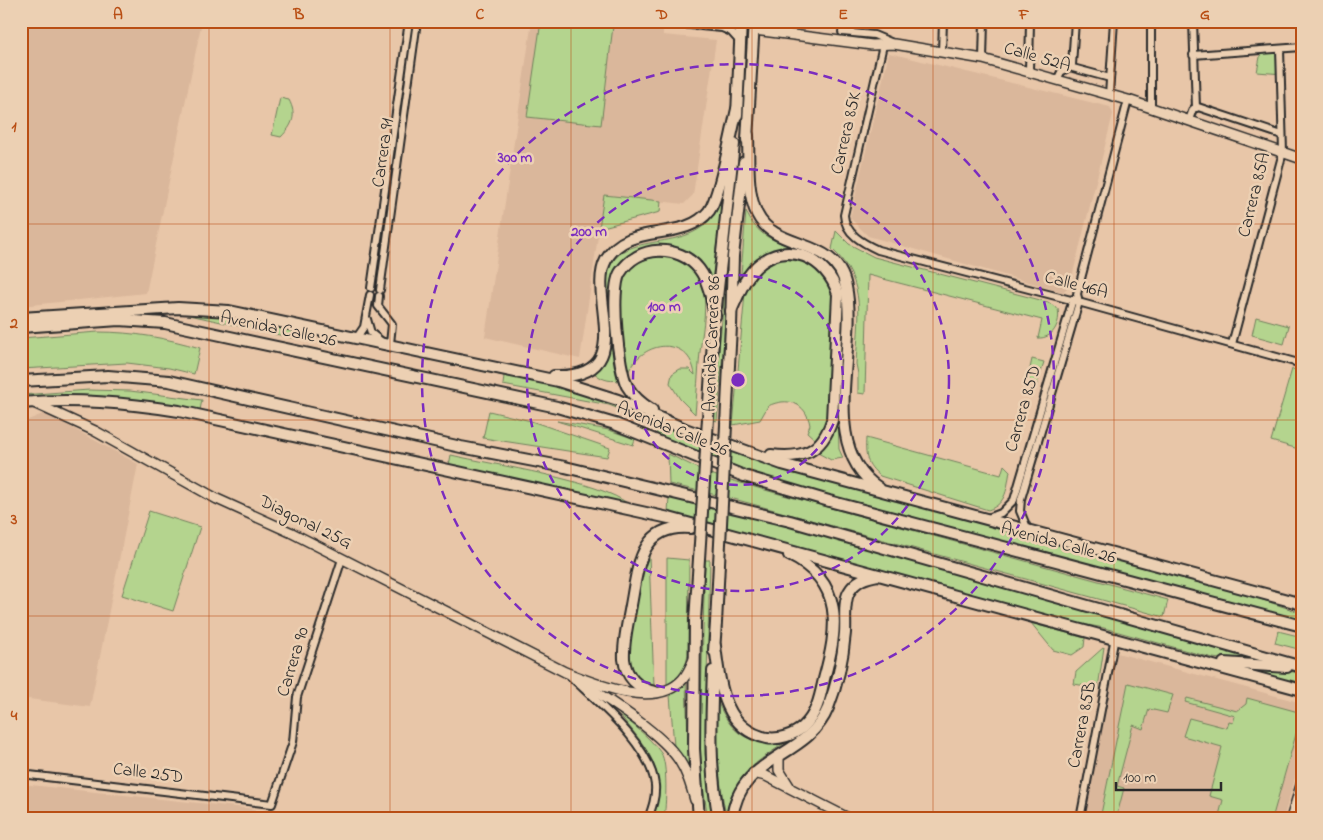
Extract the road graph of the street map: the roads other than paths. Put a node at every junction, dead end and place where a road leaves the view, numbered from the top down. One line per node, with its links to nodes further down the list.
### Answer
1 (409, 21): 40 (street, Carrera 91)
2 (417, 21): 41 (street, Carrera 91)
3 (647, 21): 14 (street)
4 (741, 21): 14 (main road, Avenida Carrera 86)
5 (943, 21): 19 (street)
6 (984, 21): 21 (street)
7 (1030, 21): 23 (street)
8 (1075, 21): 22 (street)
9 (1114, 21): 24 (street)
10 (1151, 21): 29 (street)
11 (1193, 21): 20 (street)
12 (754, 26): 16 (street, Calle 52A); 32 (main road, Avenida Carrera 86)
13 (842, 32): 15 (street)
14 (740, 43): 28 (main road, Avenida Carrera 86)
15 (894, 44): 16 (street, Calle 52A); 19 (street, Calle 52A)
16 (883, 45): 36 (street, Carrera 85K)
17 (1302, 47): 18 (street)
18 (1280, 49): 20 (street); 33 (street, Carrera 85A)
19 (942, 52): 21 (street, Calle 52A)
20 (1194, 55): 30 (street)
21 (983, 60): 23 (street, Calle 52A)
22 (1069, 67): 24 (street); 25 (street)
23 (1029, 72): 25 (street, Calle 52A)
24 (1110, 78): 26 (street)
25 (1057, 80): 26 (street, Calle 52A)
26 (1109, 95): 27 (street, Calle 52A)
27 (1128, 100): 29 (street, Calle 52A); 37 (street)
28 (737, 108): 45 (main road, Avenida Carrera 86); 51 (main road)
29 (1151, 108): 31 (street, Calle 52A)
30 (1196, 108): 31 (street); 33 (street)
31 (1189, 120): 34 (street, Calle 52A)
32 (748, 135): 42 (main road, Avenida Carrera 86); 56 (main road)
33 (1282, 135): 34 (street, Carrera 85A)
34 (1283, 152): 35 (street, Calle 52A); 49 (street, Carrera 85A)
35 (1302, 159)
36 (848, 228): 38 (street, Calle 46A)
37 (1077, 294): 38 (street, Carrera 85D); 39 (street)
38 (1071, 300): 39 (street, Calle 46A); 57 (street, Carrera 85D)
39 (1079, 302): 49 (street, Calle 46A); 59 (street, Carrera 85D)
40 (368, 304): 41 (street); 43 (street, Carrera 91)
41 (378, 306): 48 (street)
42 (731, 311): 55 (main road); 66 (main road, Avenida Carrera 86, bridge)
43 (366, 315): 47 (street, Carrera 91); 48 (street)
44 (21, 318): 47 (main road, Avenida Calle 26)
45 (714, 321): 54 (main road); 68 (main road, Avenida Carrera 86, bridge)
46 (21, 327): 64 (main road, Avenida Calle 26)
47 (357, 336): 48 (main road, Avenida Calle 26)
48 (386, 343): 51 (main road, Avenida Calle 26)
49 (1232, 344): 50 (street, Calle 46A)
50 (1302, 364)
51 (534, 375): 54 (main road, Avenida Calle 26)
52 (21, 381): 69 (main road)
53 (26, 402): 58 (main road); 61 (street, Diagonal 25G)
54 (685, 429): 55 (main road, Avenida Calle 26)
55 (743, 450): 56 (main road, Avenida Calle 26)
56 (886, 492): 57 (main road, Avenida Calle 26)
57 (985, 518): 59 (main road, Avenida Calle 26)
58 (711, 530): 60 (main road); 72 (main road)
59 (1028, 530): 63 (main road, Avenida Calle 26)
60 (770, 546): 62 (main road); 66 (main road)
61 (342, 559): 70 (street, Diagonal 25G); 78 (street, Carrera 90)
62 (881, 575): 65 (main road); 73 (main road)
63 (1302, 604)
64 (1302, 626)
65 (1115, 637): 67 (main road); 86 (street, Carrera 85B)
66 (715, 646): 83 (main road, Avenida Carrera 86)
67 (1181, 656): 69 (main road); 71 (main road)
68 (694, 659): 72 (street, Diagonal 25G); 79 (main road, Avenida Carrera 86)
69 (1302, 668)
70 (565, 672): 72 (street, Diagonal 25G); 79 (street, Diagonal 25G); 81 (street)
71 (1302, 690)
72 (655, 692)
73 (779, 756): 74 (main road); 77 (street)
74 (753, 773): 77 (street); 84 (main road)
75 (21, 774): 78 (street, Calle 25D)
76 (1302, 782): 87 (street)
77 (791, 788): 80 (street)
78 (272, 804)
79 (698, 806): 82 (main road, Avenida Carrera 86)
80 (832, 815): 85 (street)
81 (648, 819)
82 (700, 819)
83 (720, 819)
84 (732, 819)
85 (850, 819)
86 (1080, 819)
87 (1291, 819)

